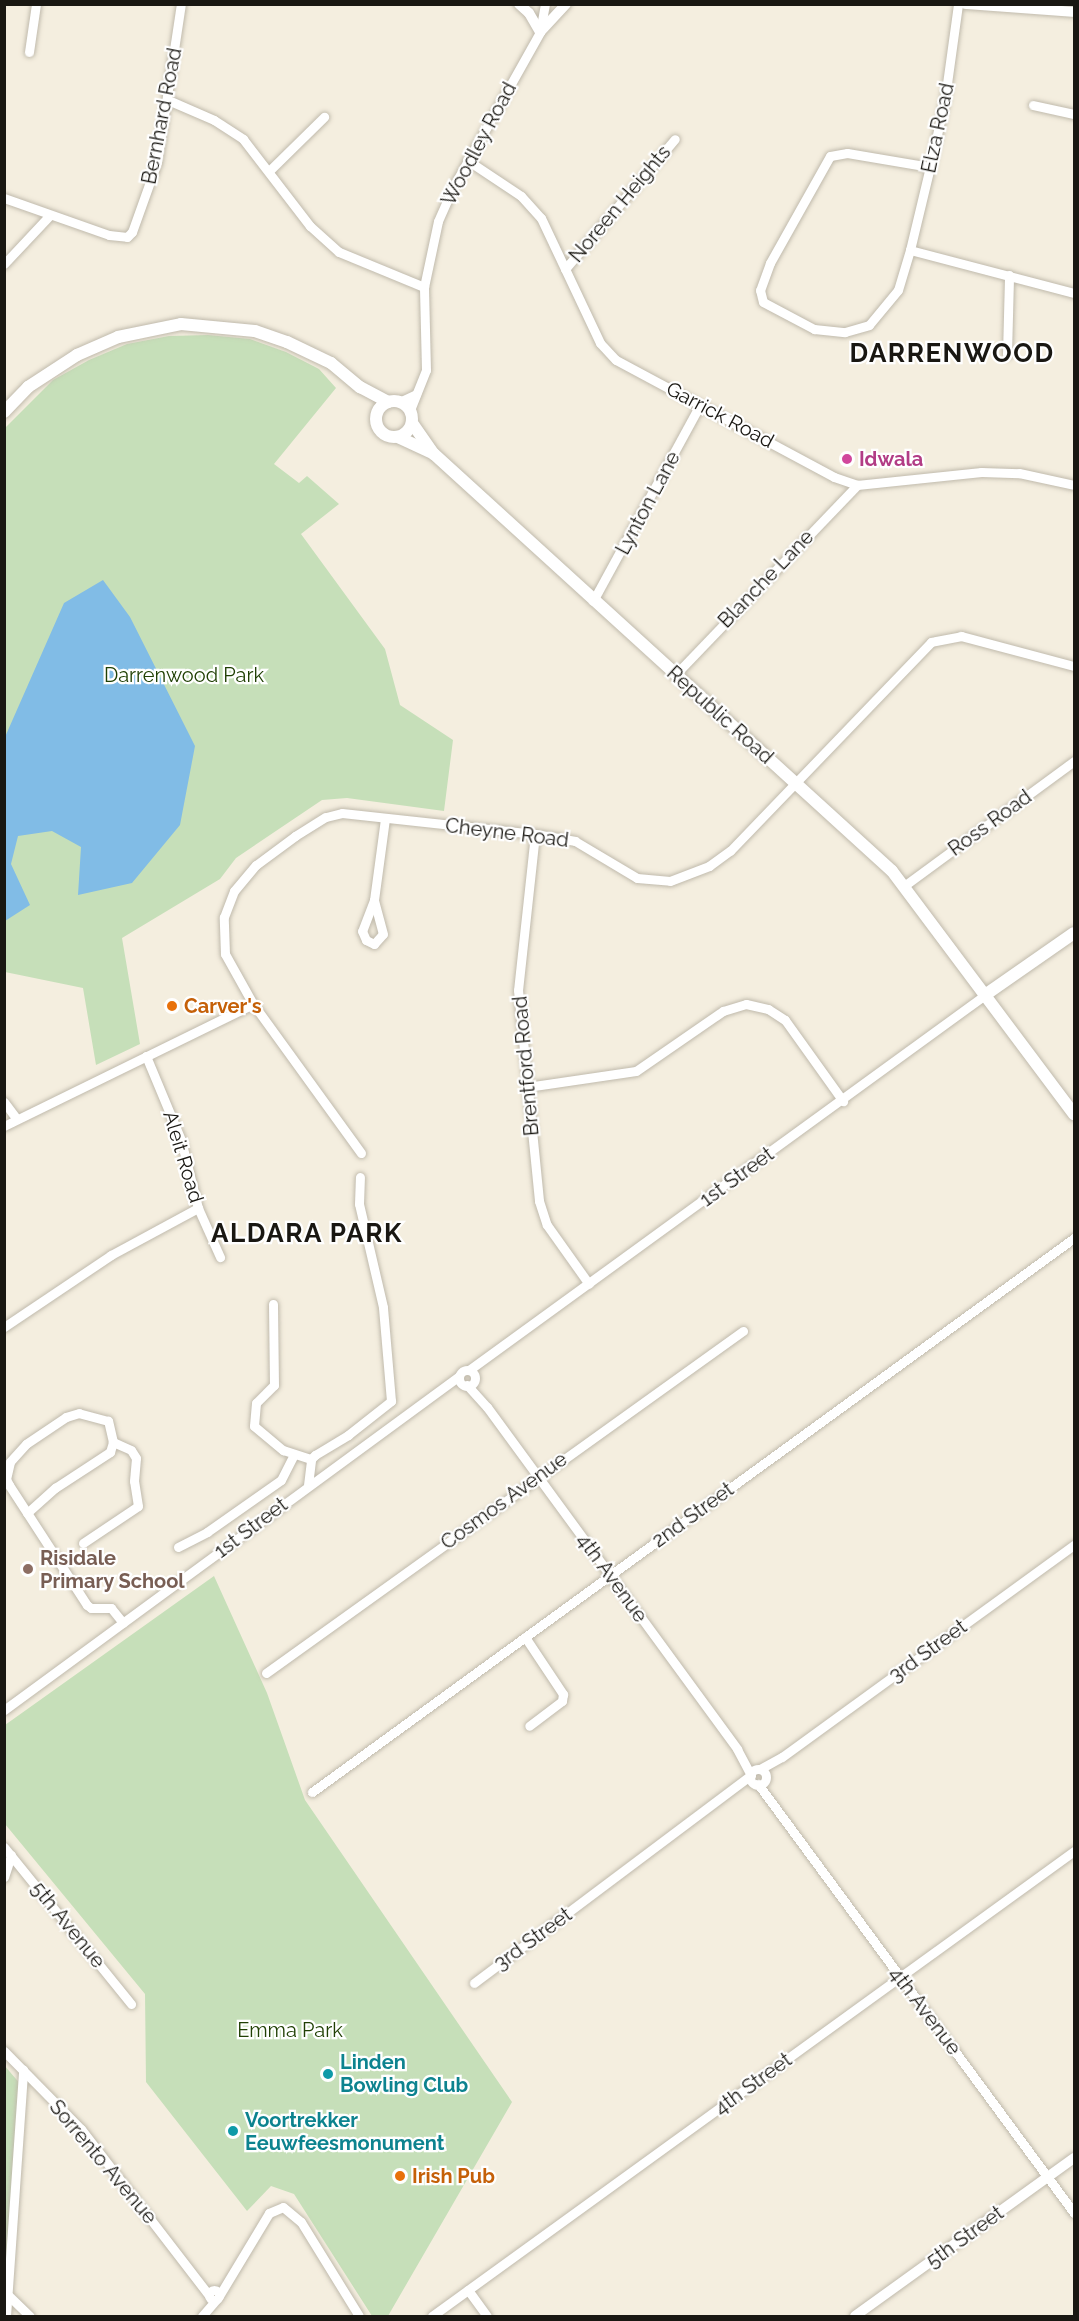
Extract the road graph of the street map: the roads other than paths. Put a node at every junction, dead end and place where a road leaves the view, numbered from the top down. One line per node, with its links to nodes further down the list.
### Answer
1 (36, 4): 10 (street)
2 (181, 4): 11 (street, Bernhard Road)
3 (519, 4): 9 (street)
4 (544, 4): 9 (street, Woodley Road)
5 (566, 4): 9 (street)
6 (958, 4): 17 (street, Elza Road)
7 (965, 4): 8 (street)
8 (1074, 12)
9 (540, 32): 16 (street, Woodley Road)
10 (29, 52)
11 (168, 100): 18 (street); 20 (street, Bernhard Road)
12 (1033, 105): 13 (street)
13 (1074, 114)
14 (324, 117): 18 (street)
15 (675, 139): 23 (street, Noreen Heights)
16 (467, 160): 23 (street, Garrick Road); 25 (street, Woodley Road)
17 (930, 167): 21 (street, Elza Road); 21 (street, Elza Road)
18 (270, 170): 25 (street)
19 (4, 198): 20 (street, Bernhard Road)
20 (49, 216): 22 (street)
21 (910, 250): 24 (street)
22 (4, 264)
23 (565, 269): 31 (street, Garrick Road)
24 (1009, 275): 26 (street); 27 (street)
25 (424, 287): 29 (street, Woodley Road)
26 (1074, 293)
27 (1007, 354)
28 (360, 387): 30 (main road); 32 (main road); 33 (main road)
29 (416, 394): 30 (street); 34 (street, Woodley Road)
30 (393, 402): 33 (main road); 34 (main road)
31 (700, 405): 37 (street, Garrick Road); 39 (street, Lynton Lane)
32 (4, 412)
33 (377, 415): 35 (main road)
34 (411, 417): 35 (main road); 36 (main road, Republic Road)
35 (398, 436): 36 (main road, Republic Road)
36 (434, 454): 39 (main road, Republic Road)
37 (857, 485): 38 (street, Garrick Road); 41 (street, Blanche Lane)
38 (1074, 485)
39 (593, 601): 41 (main road, Republic Road)
40 (1074, 666): 43 (street, Cheyne Road)
41 (676, 674): 43 (main road, Republic Road)
42 (1074, 761): 46 (street, Ross Road)
43 (794, 782): 45 (street, Cheyne Road); 46 (main road, Republic Road)
44 (386, 819): 45 (street, Cheyne Road); 47 (street); 50 (street, Cheyne Road)
45 (535, 834): 52 (street, Brentford Road)
46 (904, 886): 49 (main road, Republic Road)
47 (374, 900)
48 (1074, 933): 49 (main road)
49 (985, 995): 53 (street, 1st Street); 55 (main road, Republic Road)
50 (253, 1004): 51 (street); 58 (street, Cheyne Road)
51 (147, 1056): 56 (street); 60 (street, Aleit Road)
52 (527, 1087): 53 (street); 63 (street, Brentford Road)
53 (843, 1101): 63 (street, 1st Street)
54 (4, 1102): 56 (street)
55 (1074, 1114)
56 (16, 1118): 57 (street)
57 (4, 1126)
58 (361, 1153)
59 (360, 1178): 70 (street)
60 (198, 1208): 62 (street, Aleit Road); 65 (street)
61 (1074, 1238): 77 (street, 2nd Street)
62 (220, 1257)
63 (589, 1284): 67 (street, 1st Street)
64 (273, 1304): 69 (street)
65 (4, 1327)
66 (743, 1331): 71 (street, Cosmos Avenue)
67 (468, 1379): 71 (street, 4th Avenue); 72 (street, 1st Street)
68 (113, 1442): 73 (street); 73 (street); 74 (street)
69 (294, 1455): 70 (street); 76 (street)
70 (311, 1459): 72 (street)
71 (538, 1477): 77 (street, 4th Avenue); 80 (street, Cosmos Avenue)
72 (308, 1485): 78 (street, 1st Street)
73 (27, 1513): 78 (street)
74 (83, 1543)
75 (1074, 1545): 83 (street, 3rd Street)
76 (178, 1547)
77 (610, 1576): 79 (street, 2nd Street); 83 (street, 4th Avenue)
78 (123, 1623): 81 (street, 1st Street)
79 (525, 1637): 82 (street); 84 (street, 2nd Street)
80 (266, 1673)
81 (4, 1710)
82 (529, 1726)
83 (758, 1777): 89 (street, 4th Avenue); 90 (street, 3rd Street)
84 (312, 1792)
85 (4, 1847): 87 (street, 5th Avenue)
86 (1074, 1851): 89 (street, 4th Street)
87 (11, 1855): 88 (street); 91 (street, 5th Avenue)
88 (4, 1876)
89 (900, 1978): 95 (street, 4th Avenue); 97 (street, 4th Street)
90 (474, 1983)
91 (131, 2004)
92 (4, 2051): 93 (street, Sorrento Avenue)
93 (23, 2070): 98 (street); 99 (street, Sorrento Avenue)
94 (1074, 2157): 95 (street, 5th Street)
95 (1048, 2176): 96 (street, 4th Avenue); 106 (street, 5th Street)
96 (1074, 2213)
97 (468, 2290): 104 (street, 4th Street); 105 (street)
98 (9, 2295): 100 (street); 101 (street)
99 (213, 2295): 102 (street); 103 (street)
100 (6, 2316)
101 (30, 2316)
102 (202, 2316)
103 (359, 2316)
104 (432, 2316)
105 (487, 2316)
106 (855, 2316)

